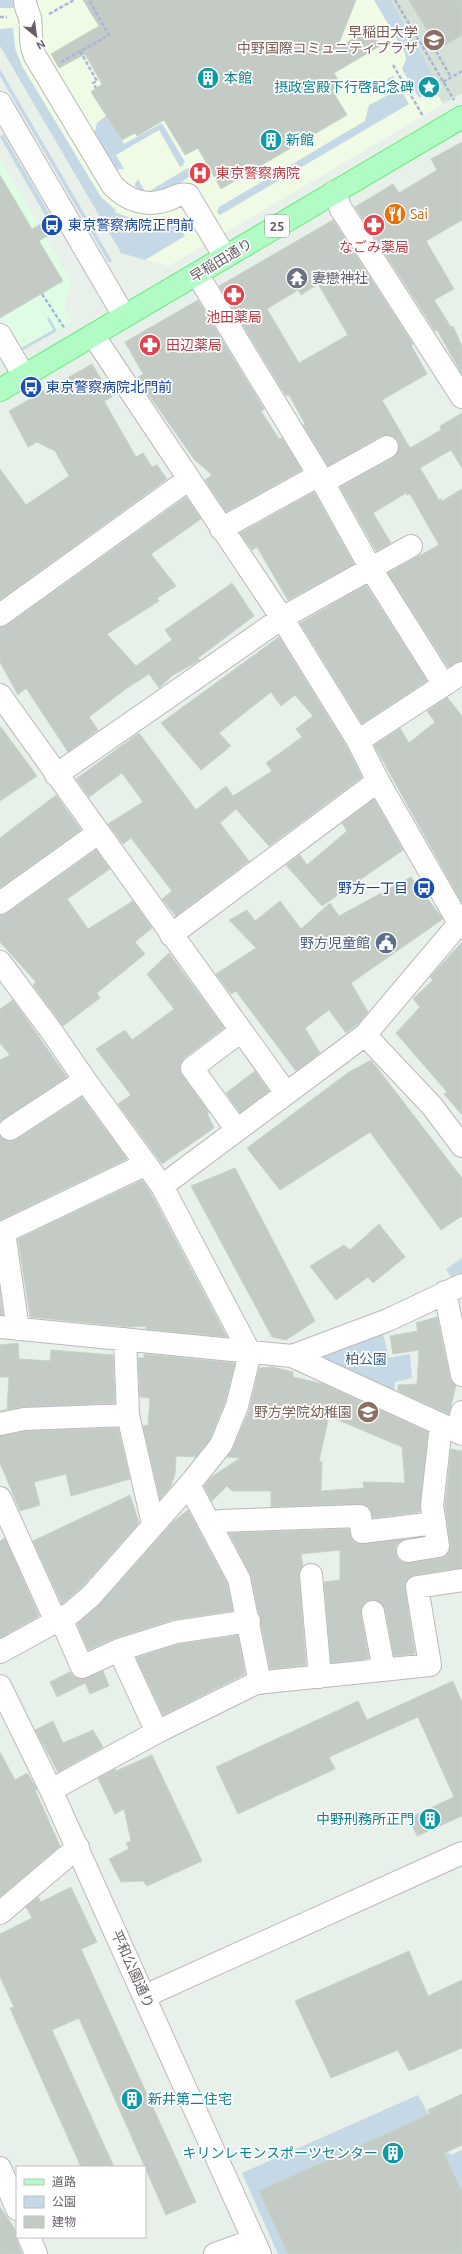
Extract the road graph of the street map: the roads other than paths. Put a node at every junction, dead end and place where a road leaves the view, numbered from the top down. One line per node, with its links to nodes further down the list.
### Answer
1 (34, 9): 5 (street)
2 (0, 103): 7 (street)
3 (458, 109): 4 (main road, 早稲田通り / 25)
4 (334, 192): 5 (main road, 早稲田通り / 25); 12 (street)
5 (225, 257): 6 (main road, 早稲田通り / 25)
6 (197, 274): 7 (main road, 早稲田通り / 25); 15 (street)
7 (124, 316): 9 (main road, 早稲田通り / 25)
8 (0, 335): 10 (street)
9 (93, 335): 10 (main road, 早稲田通り / 25); 14 (street)
10 (24, 376): 11 (main road, 早稲田通り / 25)
11 (0, 390)
12 (462, 397)
13 (387, 447): 15 (street)
14 (189, 479): 16 (street); 19 (street)
15 (321, 479): 16 (street); 18 (street)
16 (221, 529): 20 (street)
17 (411, 546): 18 (street)
18 (371, 569): 20 (street); 22 (street)
19 (0, 615)
20 (282, 618): 24 (street); 25 (street)
21 (462, 673): 22 (street)
22 (444, 685): 24 (street)
23 (0, 695): 25 (street)
24 (358, 741): 26 (street)
25 (56, 775): 27 (street)
26 (378, 781): 29 (street); 30 (street)
27 (98, 833): 28 (street); 30 (street)
28 (0, 903)
29 (461, 924): 33 (street)
30 (171, 935): 32 (street)
31 (4, 975): 34 (street)
32 (241, 1031): 35 (street); 37 (street)
33 (365, 1035): 35 (street); 38 (street)
34 (85, 1080): 36 (street); 39 (street)
35 (286, 1093): 37 (street)
36 (10, 1129)
37 (236, 1130): 40 (street)
38 (462, 1146)
39 (146, 1164): 40 (street); 42 (street)
40 (162, 1186): 44 (street)
41 (453, 1289): 45 (street); 46 (street)
42 (9, 1328): 43 (street)
43 (125, 1339): 44 (street); 47 (street)
44 (250, 1353): 45 (street); 50 (street)
45 (292, 1356): 49 (street)
46 (462, 1375)
47 (128, 1415): 48 (street); 53 (street)
48 (0, 1424)
49 (455, 1425): 52 (street)
50 (189, 1485): 53 (street); 54 (street)
51 (0, 1498): 59 (street)
52 (435, 1523): 54 (street); 55 (street)
53 (153, 1524): 59 (street)
54 (211, 1524): 60 (street)
55 (408, 1551)
56 (311, 1575): 64 (street)
57 (462, 1580): 63 (street)
58 (373, 1612): 63 (street)
59 (59, 1620): 61 (street); 62 (street)
60 (249, 1621): 61 (street); 65 (street)
61 (119, 1650): 67 (street)
62 (0, 1652)
63 (384, 1670): 64 (street)
64 (320, 1677): 65 (street)
65 (260, 1683): 67 (street)
66 (0, 1686): 68 (street, 平和公園通り)
67 (157, 1732): 68 (street)
68 (51, 1790): 69 (street, 平和公園通り)
69 (78, 1847): 71 (street); 72 (street, 平和公園通り)
70 (462, 1853): 72 (street)
71 (0, 1913)
72 (145, 1996): 76 (street, 平和公園通り)
73 (0, 2168): 74 (street)
74 (16, 2207)
75 (29, 2238): 77 (street)
76 (257, 2247): 78 (street)
77 (36, 2254)
78 (215, 2254)

